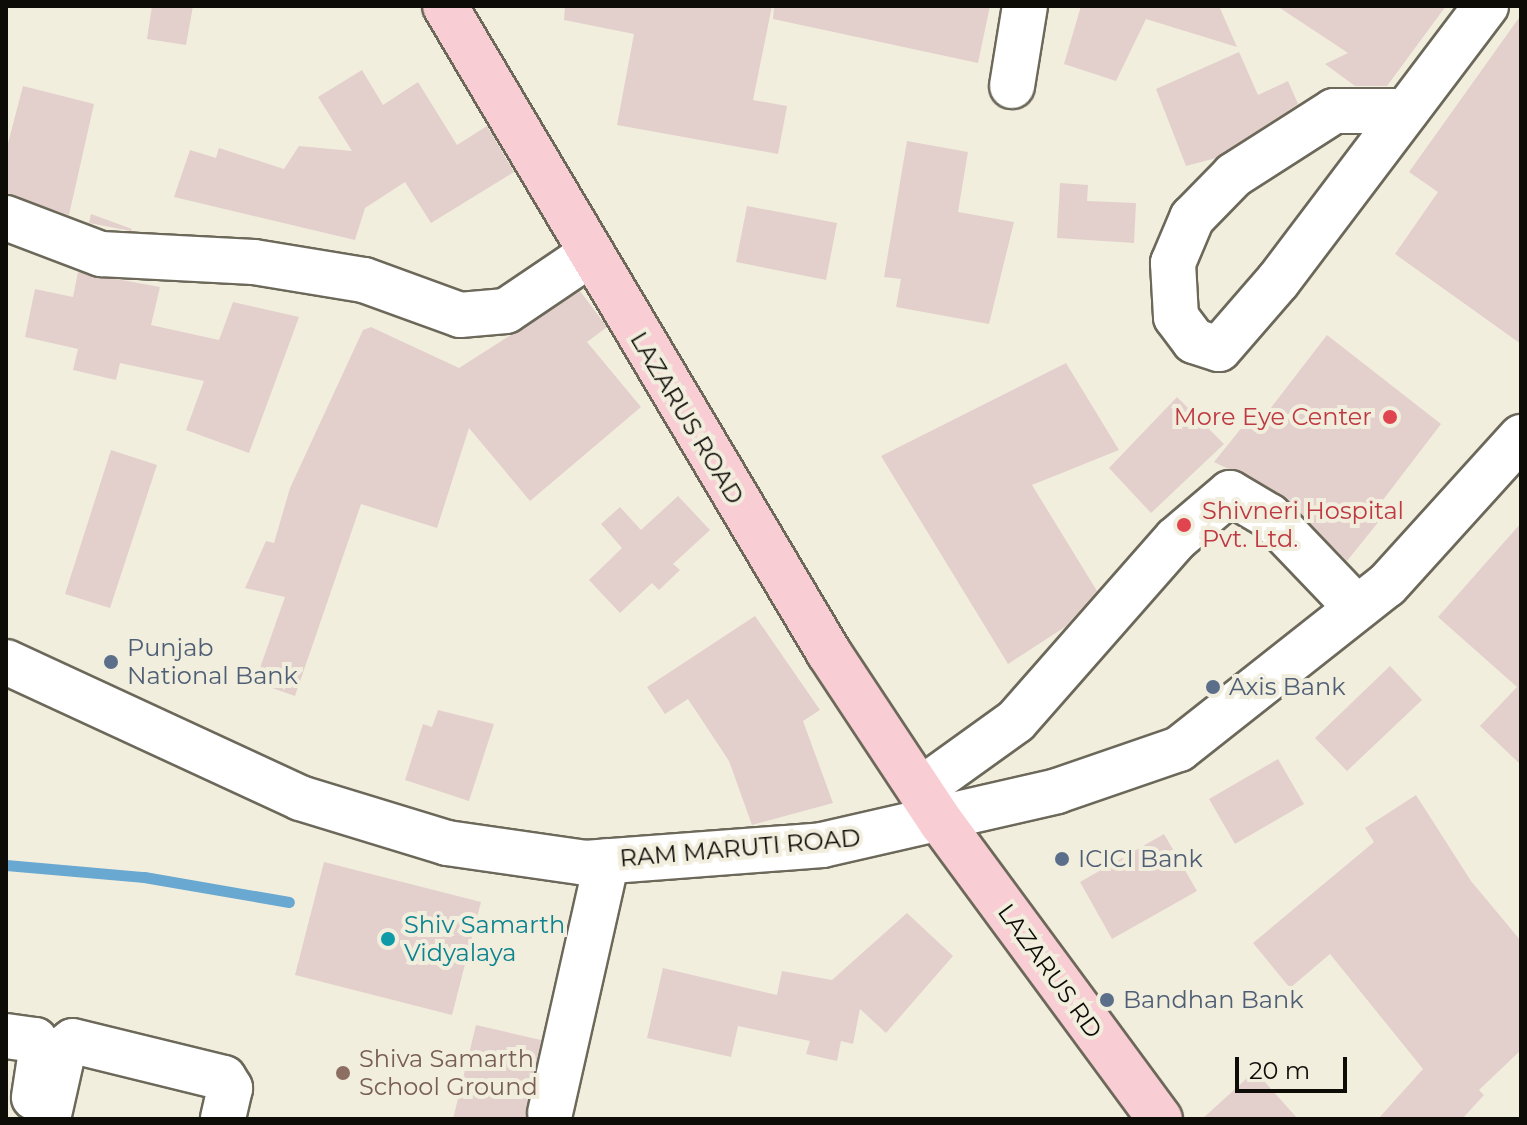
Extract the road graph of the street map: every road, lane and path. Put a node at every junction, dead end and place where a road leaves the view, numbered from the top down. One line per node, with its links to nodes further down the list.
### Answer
1 (445, 6): 7 (main road, LAZARUS ROAD)
2 (1025, 6): 4 (street)
3 (1486, 6): 5 (street)
4 (1012, 86)
5 (1406, 111): 5 (street)
6 (6, 218): 7 (street)
7 (589, 255): 11 (main road, LAZARUS ROAD)
8 (1521, 437): 9 (street, RAM MARUTI ROAD)
9 (1357, 608): 11 (street, RAM MARUTI ROAD); 11 (street)
10 (6, 662): 12 (street, RAM MARUTI ROAD)
11 (930, 806): 12 (street, RAM MARUTI ROAD); 18 (main road, LAZARUS RD)
12 (607, 861): 14 (street)
13 (6, 1036): 15 (street)
14 (550, 1113)
15 (31, 1119)
16 (48, 1119): 17 (street)
17 (223, 1119)
18 (1160, 1119)

